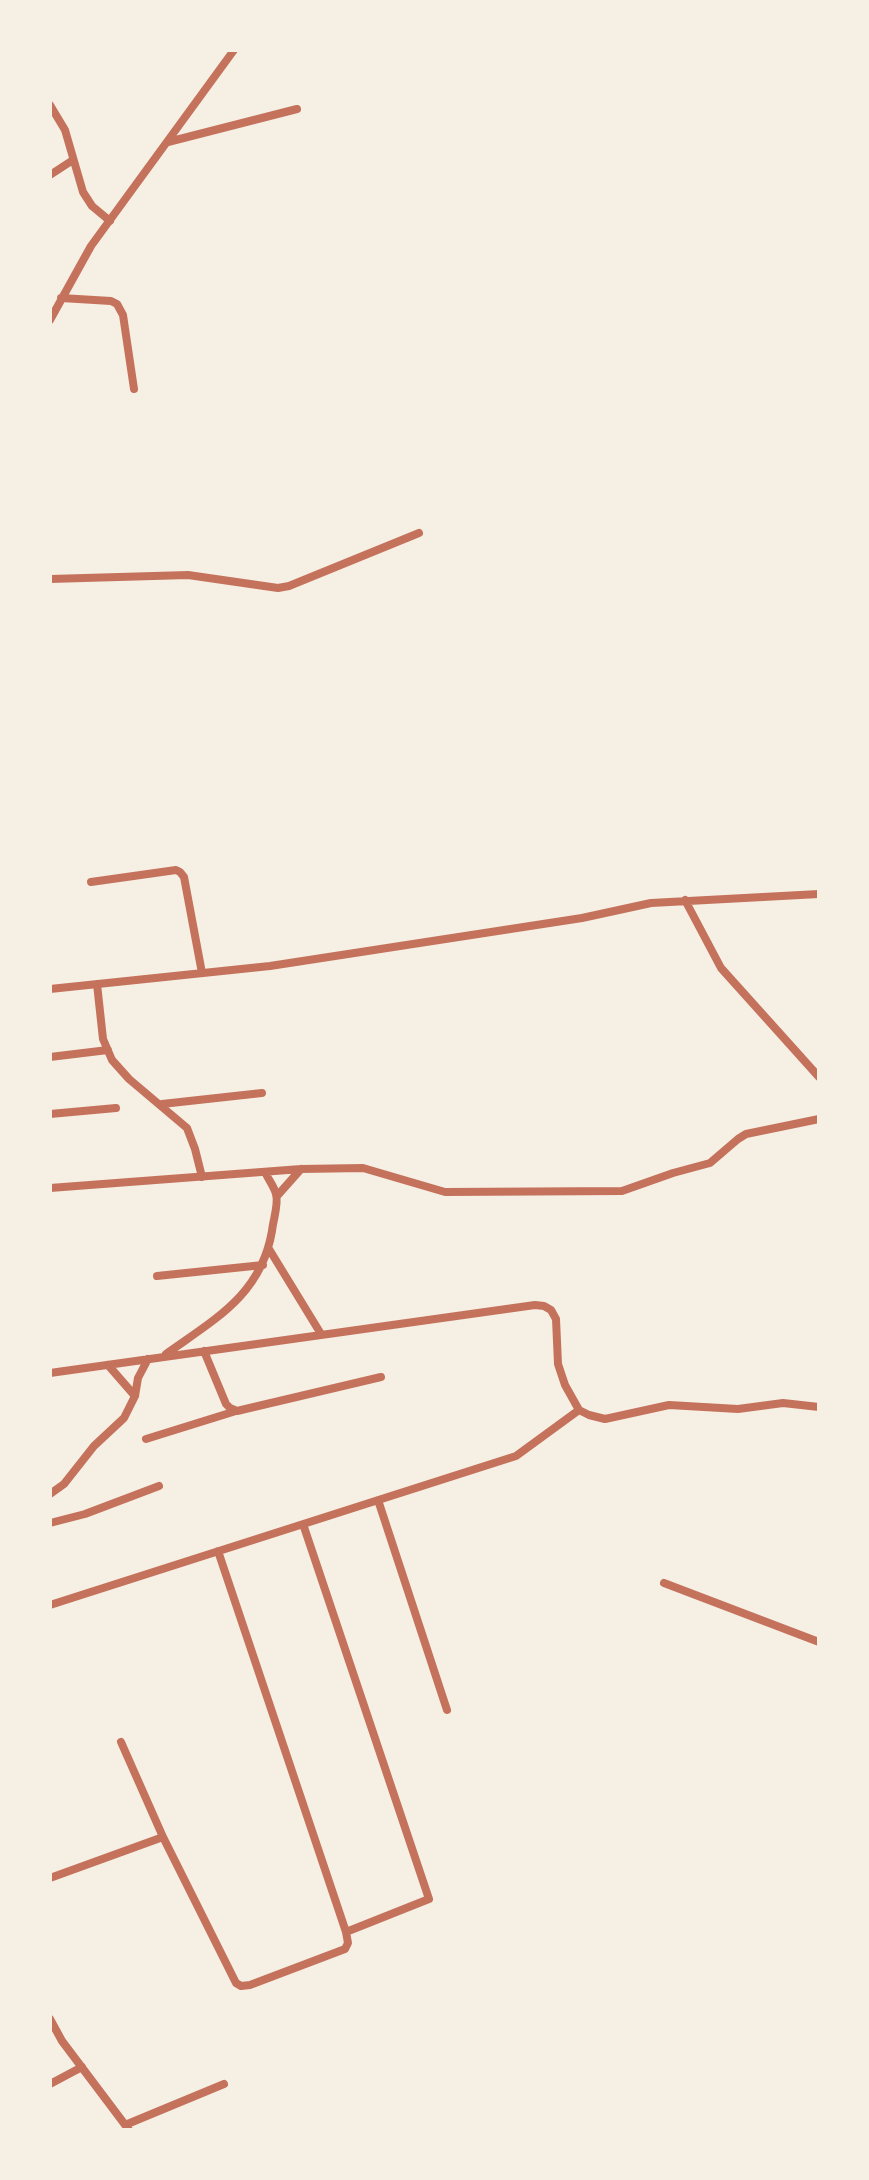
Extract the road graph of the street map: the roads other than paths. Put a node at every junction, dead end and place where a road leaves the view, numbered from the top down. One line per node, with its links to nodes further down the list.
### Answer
1 (234, 50): 4 (street)
2 (50, 105): 5 (street)
3 (297, 109): 4 (street)
4 (168, 142): 7 (street)
5 (73, 160): 6 (street); 7 (street)
6 (50, 175)
7 (110, 221): 8 (street)
8 (61, 298): 9 (street); 10 (street)
9 (50, 320)
10 (134, 389)
11 (419, 533): 12 (street)
12 (50, 579)
13 (91, 882): 16 (street)
14 (819, 894): 15 (street)
15 (685, 900): 16 (street); 21 (street)
16 (202, 973): 17 (street)
17 (97, 984): 18 (street); 19 (street)
18 (50, 989)
19 (108, 1050): 20 (street); 23 (street)
20 (50, 1057)
21 (819, 1077)
22 (262, 1093): 23 (street)
23 (162, 1104): 29 (street)
24 (116, 1108): 25 (street)
25 (50, 1114)
26 (819, 1119): 27 (street)
27 (301, 1169): 28 (street); 31 (street)
28 (265, 1172): 29 (street); 31 (street)
29 (202, 1177): 30 (street)
30 (50, 1188)
31 (277, 1196): 32 (street)
32 (269, 1249): 33 (street); 35 (street)
33 (263, 1265): 34 (street); 37 (street)
34 (157, 1276)
35 (321, 1334): 36 (street); 44 (street)
36 (204, 1351): 37 (street); 45 (street)
37 (163, 1357): 38 (street)
38 (148, 1359): 39 (street); 42 (street)
39 (108, 1365): 40 (street); 42 (street)
40 (50, 1373)
41 (381, 1377): 45 (street)
42 (135, 1396): 48 (street)
43 (819, 1407): 44 (street)
44 (579, 1410): 49 (street)
45 (237, 1411): 46 (street)
46 (146, 1439)
47 (159, 1486): 50 (street)
48 (50, 1494)
49 (378, 1500): 51 (street); 56 (street)
50 (50, 1523)
51 (303, 1524): 52 (street); 60 (street)
52 (218, 1551): 54 (street); 60 (street)
53 (664, 1583): 55 (street)
54 (50, 1605)
55 (819, 1642)
56 (447, 1710)
57 (121, 1742): 58 (street)
58 (163, 1837): 59 (street); 60 (street)
59 (50, 1878)
60 (346, 1932)
61 (50, 2019): 62 (street)
62 (82, 2067): 63 (street); 65 (street)
63 (50, 2084)
64 (224, 2084): 65 (street)
65 (127, 2128)

